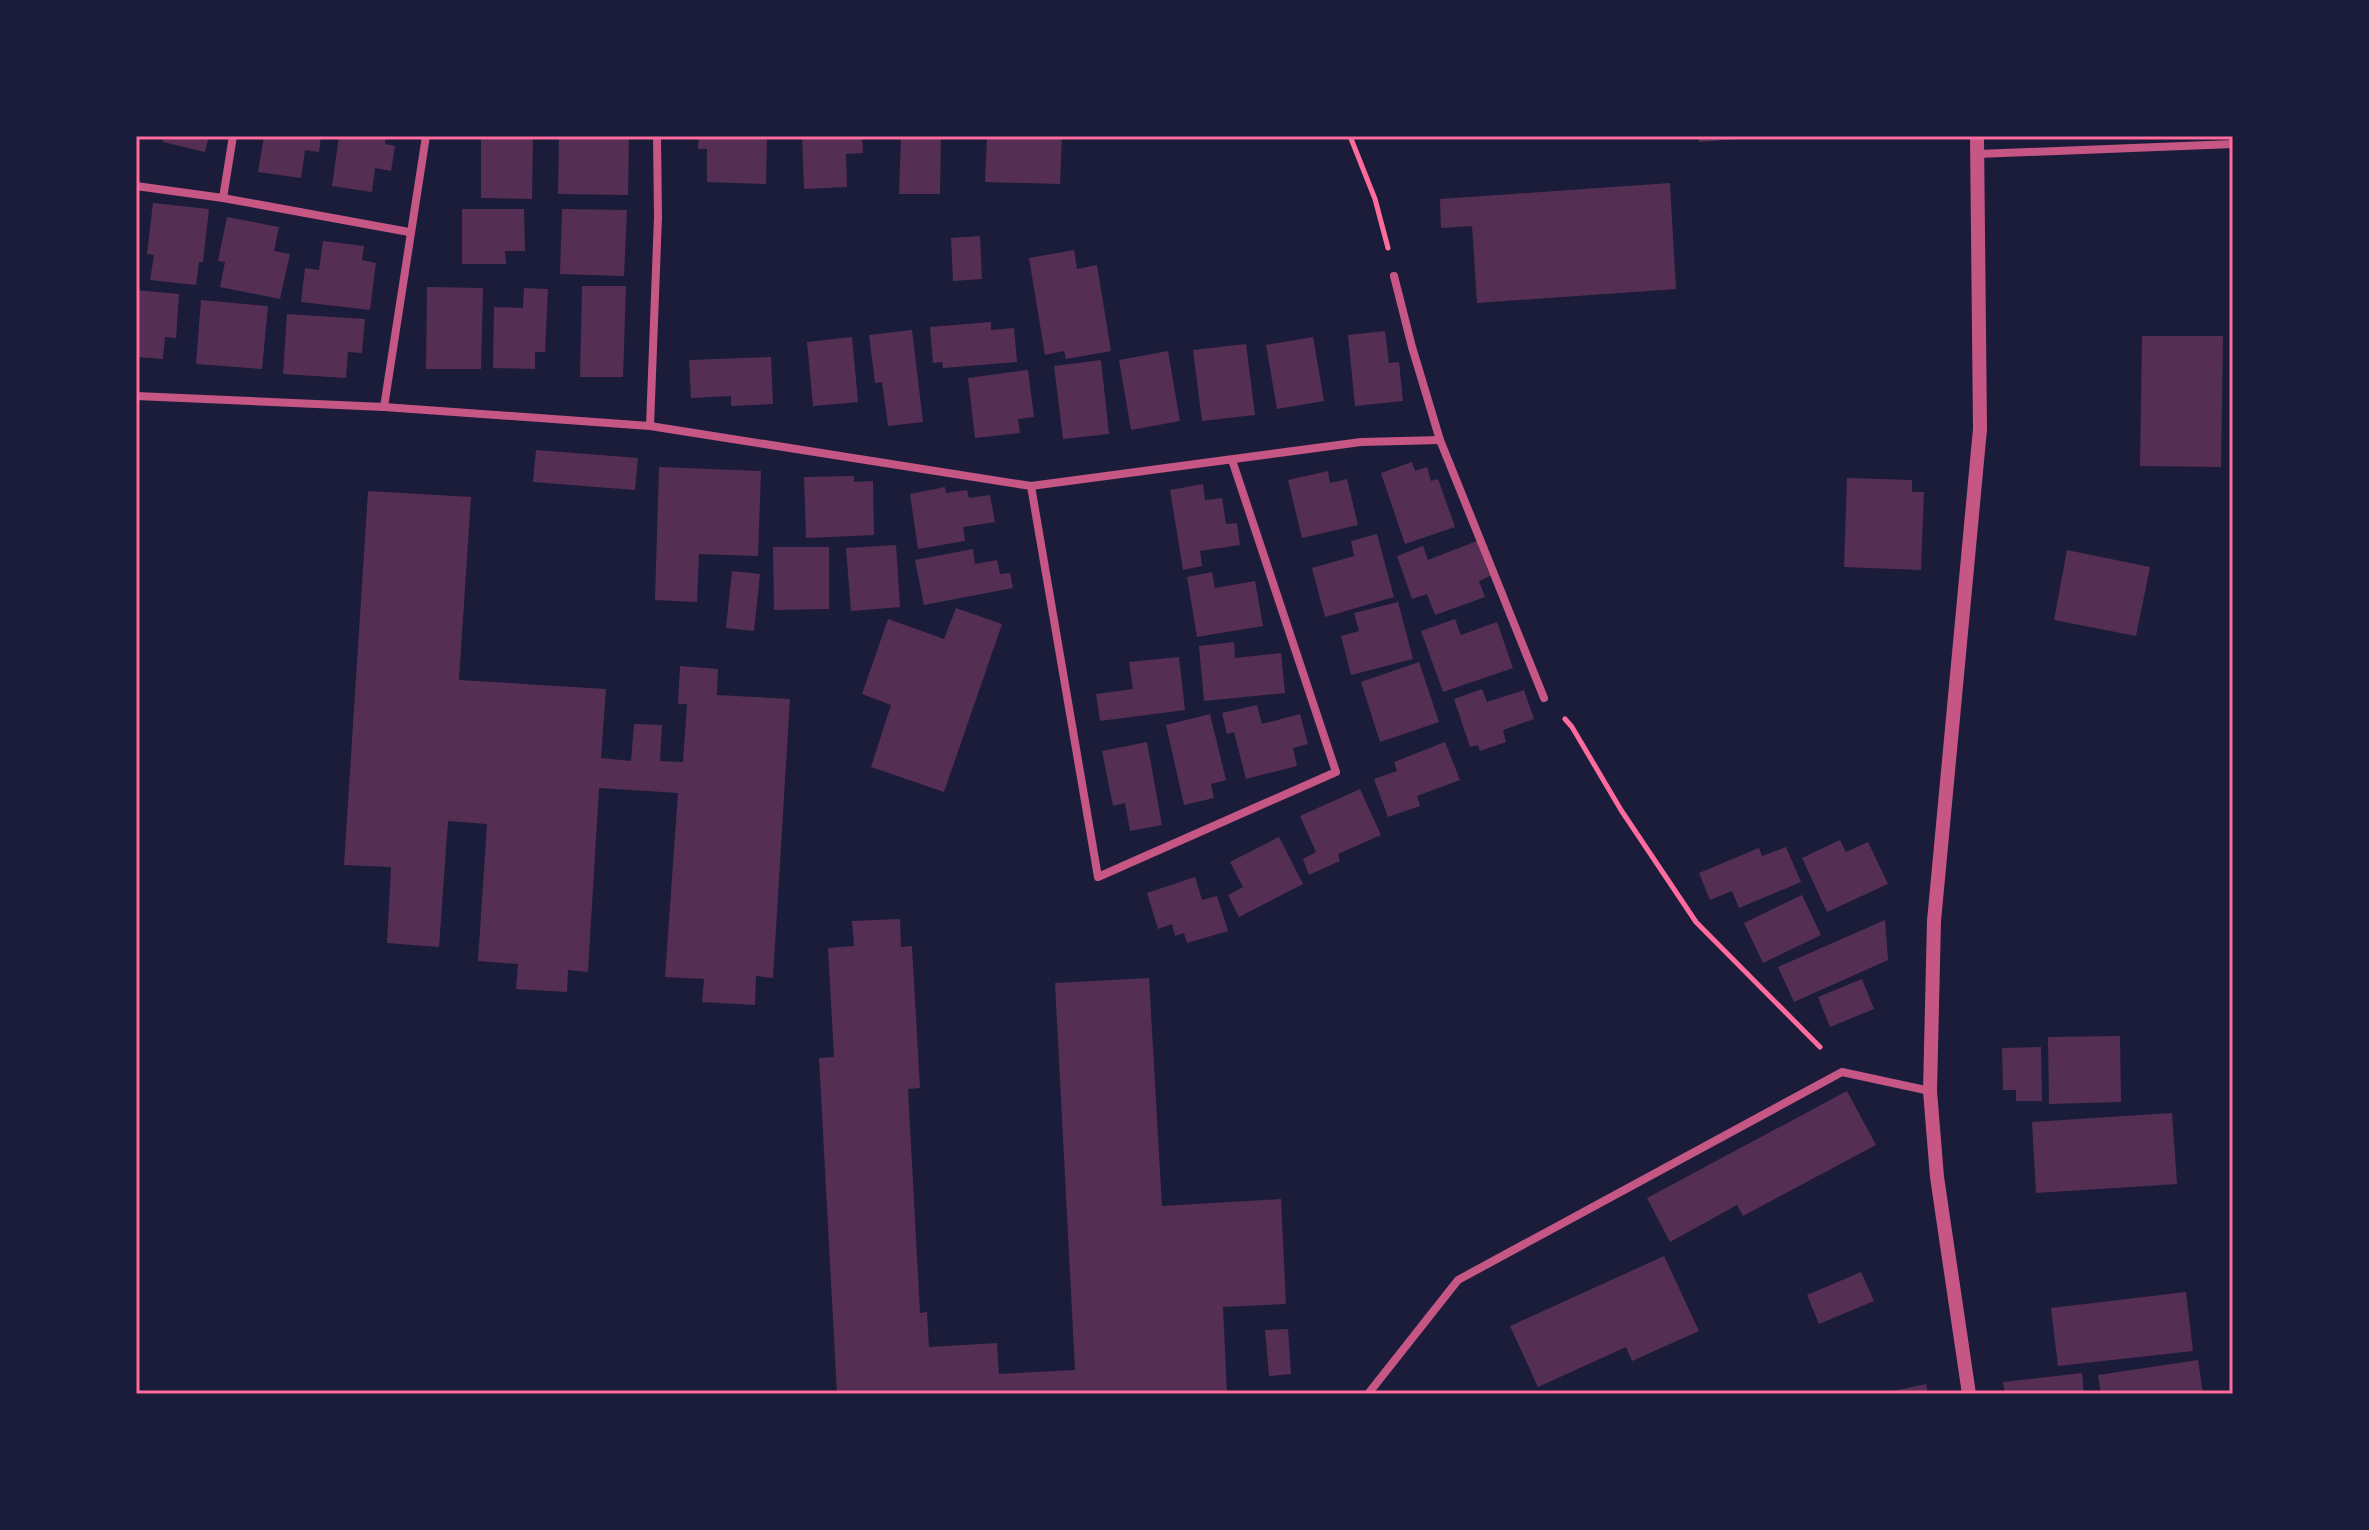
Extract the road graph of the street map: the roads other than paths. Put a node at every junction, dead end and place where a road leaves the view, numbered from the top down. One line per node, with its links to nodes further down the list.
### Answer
1 (233, 136): 8 (street)
2 (426, 136): 9 (street)
3 (657, 136): 13 (street)
4 (1977, 136): 6 (street)
5 (2233, 144): 6 (street)
6 (1978, 154): 18 (street)
7 (136, 186): 8 (street)
8 (223, 198): 9 (street)
9 (409, 232): 12 (street)
10 (1394, 276): 14 (street)
11 (136, 396): 12 (street)
12 (384, 407): 13 (street)
13 (650, 426): 16 (street)
14 (1440, 440): 15 (street); 17 (street)
15 (1232, 460): 16 (street); 16 (street)
16 (1031, 486)
17 (1544, 698)
18 (1930, 1091): 19 (street); 20 (street)
19 (1368, 1394)
20 (1969, 1394)

